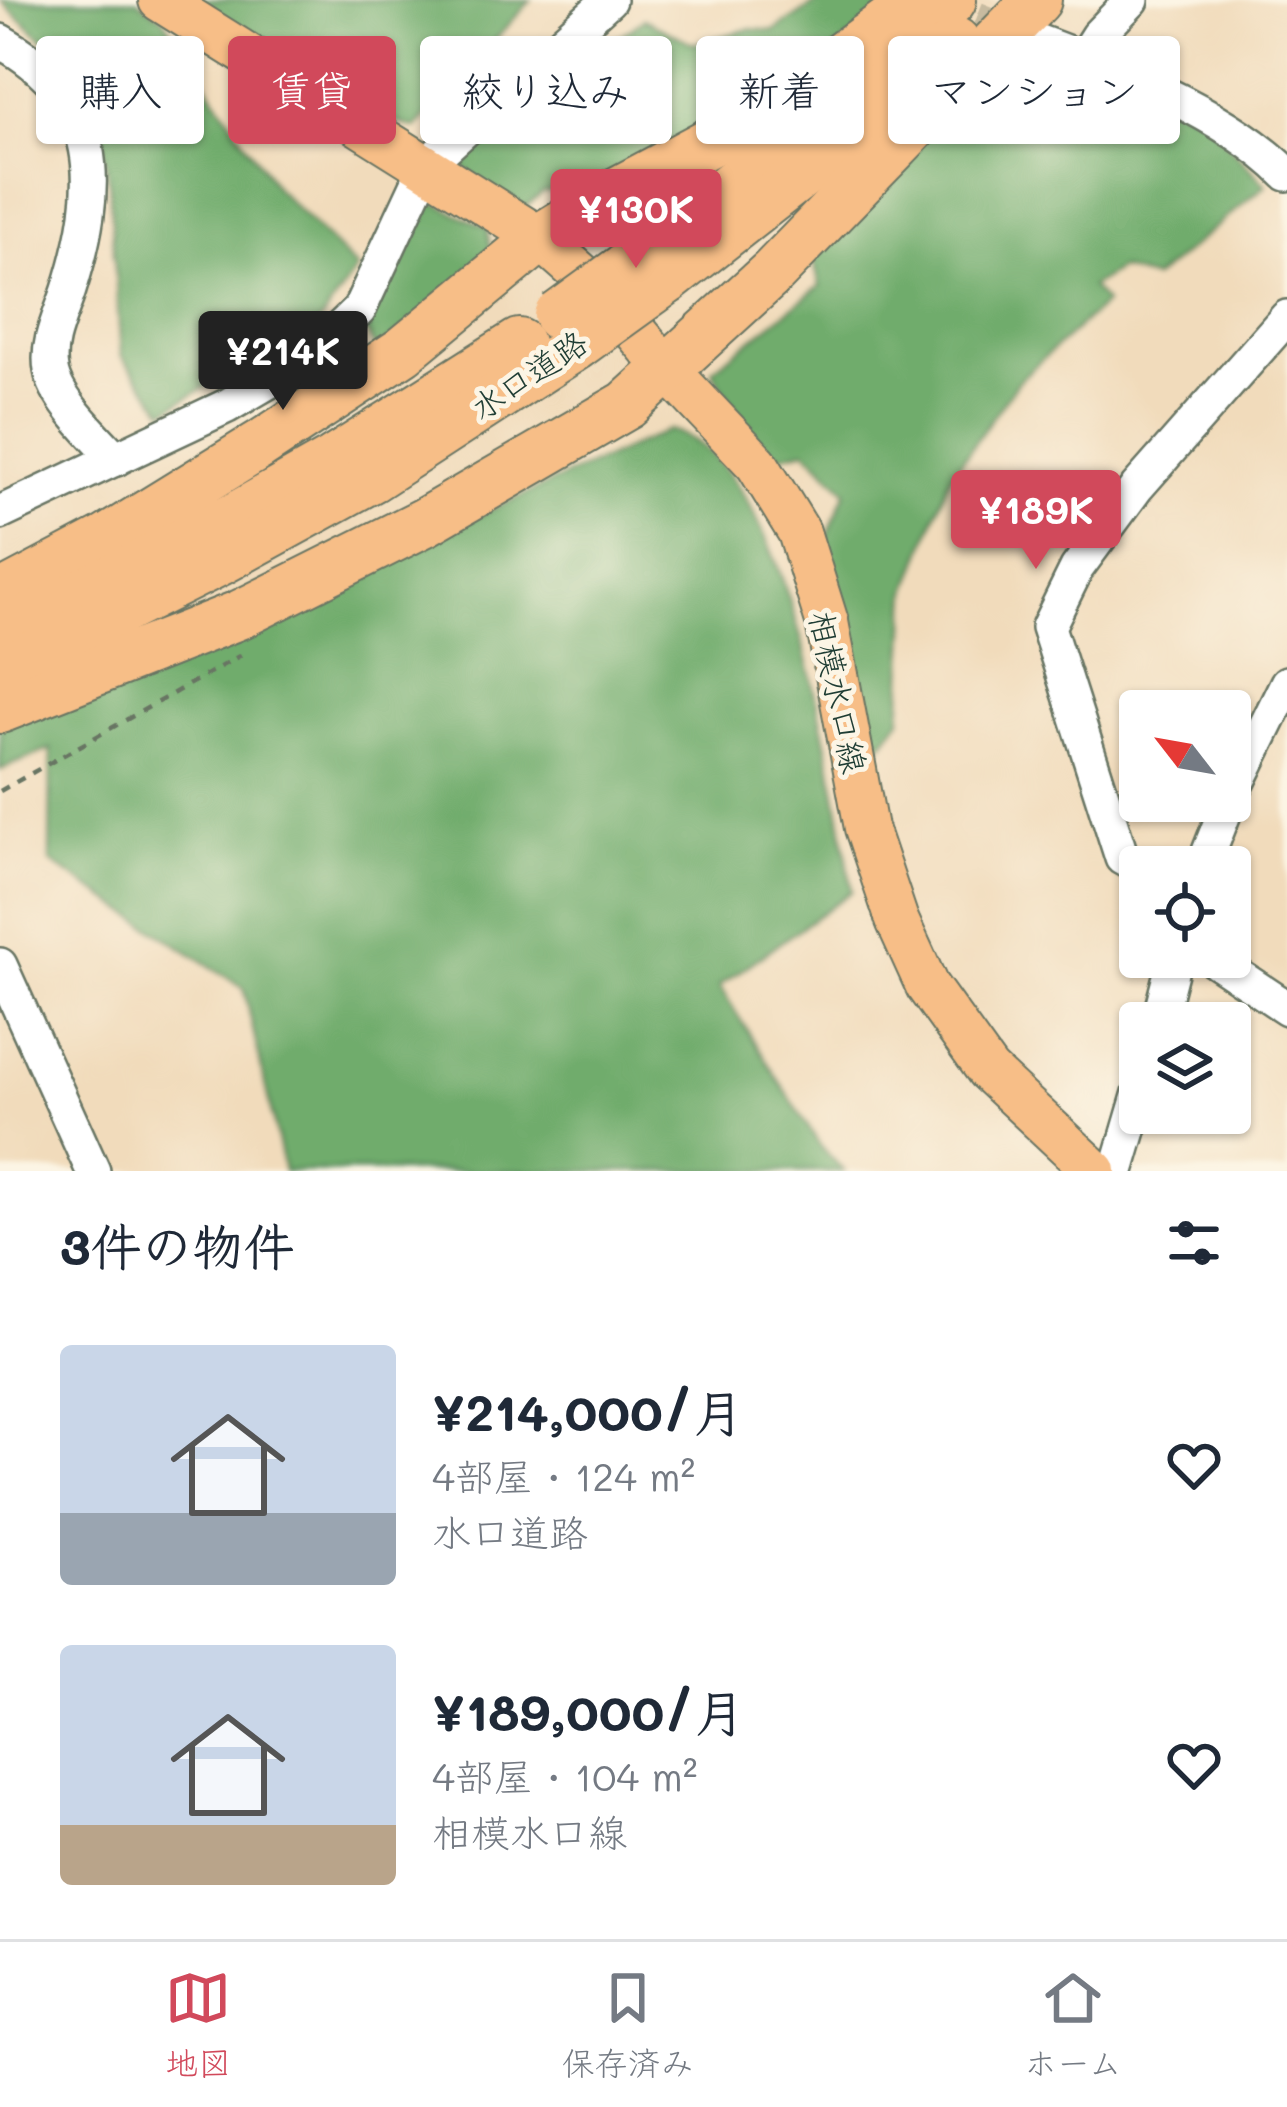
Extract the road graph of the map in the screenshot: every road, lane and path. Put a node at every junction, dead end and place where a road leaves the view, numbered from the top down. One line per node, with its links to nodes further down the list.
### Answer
1 (160, 0): 11 (main road, 相模水口線)
2 (609, 0): 11 (street)
3 (918, 0): 13 (highway)
4 (952, 0): 14 (highway, 水口道路)
5 (1005, 0): 14 (highway, 水口道路)
6 (1132, 0): 8 (street)
7 (1036, 20): 17 (highway)
8 (1097, 36)
9 (0, 41): 18 (street)
10 (1180, 103): 12 (street)
11 (427, 164): 13 (main road, 相模水口線); 18 (street)
12 (1287, 174)
13 (540, 238): 17 (main road, 相模水口線); 20 (highway)
14 (654, 268): 16 (highway, 水口道路, bridge)
15 (1287, 317): 26 (street)
16 (566, 331): 21 (highway, 水口道路); 22 (highway, 水口道路)
17 (666, 368): 24 (highway); 32 (main road, 相模水口線)
18 (116, 459): 19 (street)
19 (0, 513)
20 (0, 596)
21 (0, 633)
22 (0, 671)
23 (1287, 683): 25 (street)
24 (0, 709)
25 (1251, 757)
26 (1119, 849)
27 (0, 965): 31 (street)
28 (1242, 978): 29 (street)
29 (1287, 1008)
30 (1128, 1134): 33 (street)
31 (93, 1171)
32 (1095, 1171)
33 (1117, 1171)

